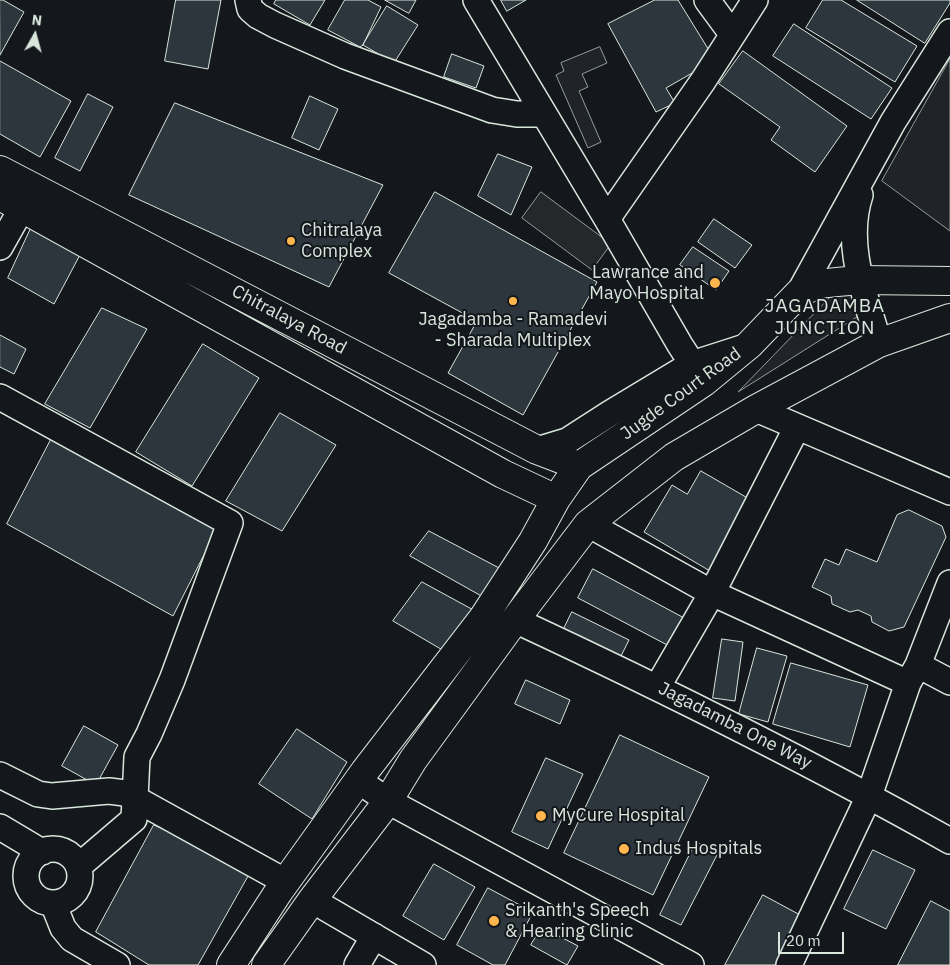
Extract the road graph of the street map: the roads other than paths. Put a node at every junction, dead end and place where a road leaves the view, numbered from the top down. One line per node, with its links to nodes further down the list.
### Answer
1 (248, 0): 7 (street)
2 (476, 0): 7 (street)
3 (707, 0): 6 (street)
4 (755, 0): 6 (street)
5 (950, 32): 8 (street, Jugde Court Road)
6 (732, 34): 11 (street)
7 (544, 114): 11 (street)
8 (874, 157): 13 (street, Jugde Court Road); 15 (street, Jugde Court Road)
9 (0, 170): 10 (main road, Chitralaya Road)
10 (18, 197): 12 (street); 23 (main road, Chitralaya Road); 26 (main road, Chitralaya Road)
11 (608, 219): 18 (street)
12 (0, 247)
13 (860, 280): 14 (main road); 15 (main road, Jugde Court Road); 17 (street, Jugde Court Road)
14 (950, 281)
15 (798, 293): 18 (main road, Jugde Court Road)
16 (950, 318): 17 (main road)
17 (878, 343): 20 (main road)
18 (698, 373): 22 (street); 24 (main road, Jugde Court Road)
19 (0, 397): 38 (street)
20 (756, 409): 21 (street); 27 (main road)
21 (797, 426): 25 (street); 29 (street)
22 (588, 427): 23 (street); 24 (street)
23 (537, 450): 24 (main road, Chitralaya Road)
24 (579, 466): 26 (main road)
25 (950, 492)
26 (556, 499): 34 (main road)
27 (588, 524): 29 (street); 30 (main road)
28 (950, 583): 31 (street)
29 (712, 593): 31 (street); 33 (street)
30 (516, 620): 33 (street, Jagadamba One Way); 36 (main road)
31 (913, 674): 32 (street); 37 (street)
32 (950, 682)
33 (658, 686): 37 (street, Jagadamba One Way)
34 (366, 770): 36 (main road); 43 (main road)
35 (0, 775): 38 (street)
36 (395, 790): 44 (main road); 52 (street)
37 (869, 796): 40 (street, Jagadamba One Way); 53 (street)
38 (135, 798): 42 (street); 43 (street)
39 (0, 827): 41 (street)
40 (950, 841)
41 (42, 852): 42 (street); 45 (street)
42 (78, 866): 45 (street)
43 (286, 882): 48 (main road)
44 (312, 900): 46 (street); 49 (main road)
45 (52, 904): 47 (street)
46 (374, 936): 50 (street); 51 (street)
47 (117, 965)
48 (231, 965)
49 (266, 965)
50 (357, 965)
51 (423, 965)
52 (691, 965)
53 (789, 965)

